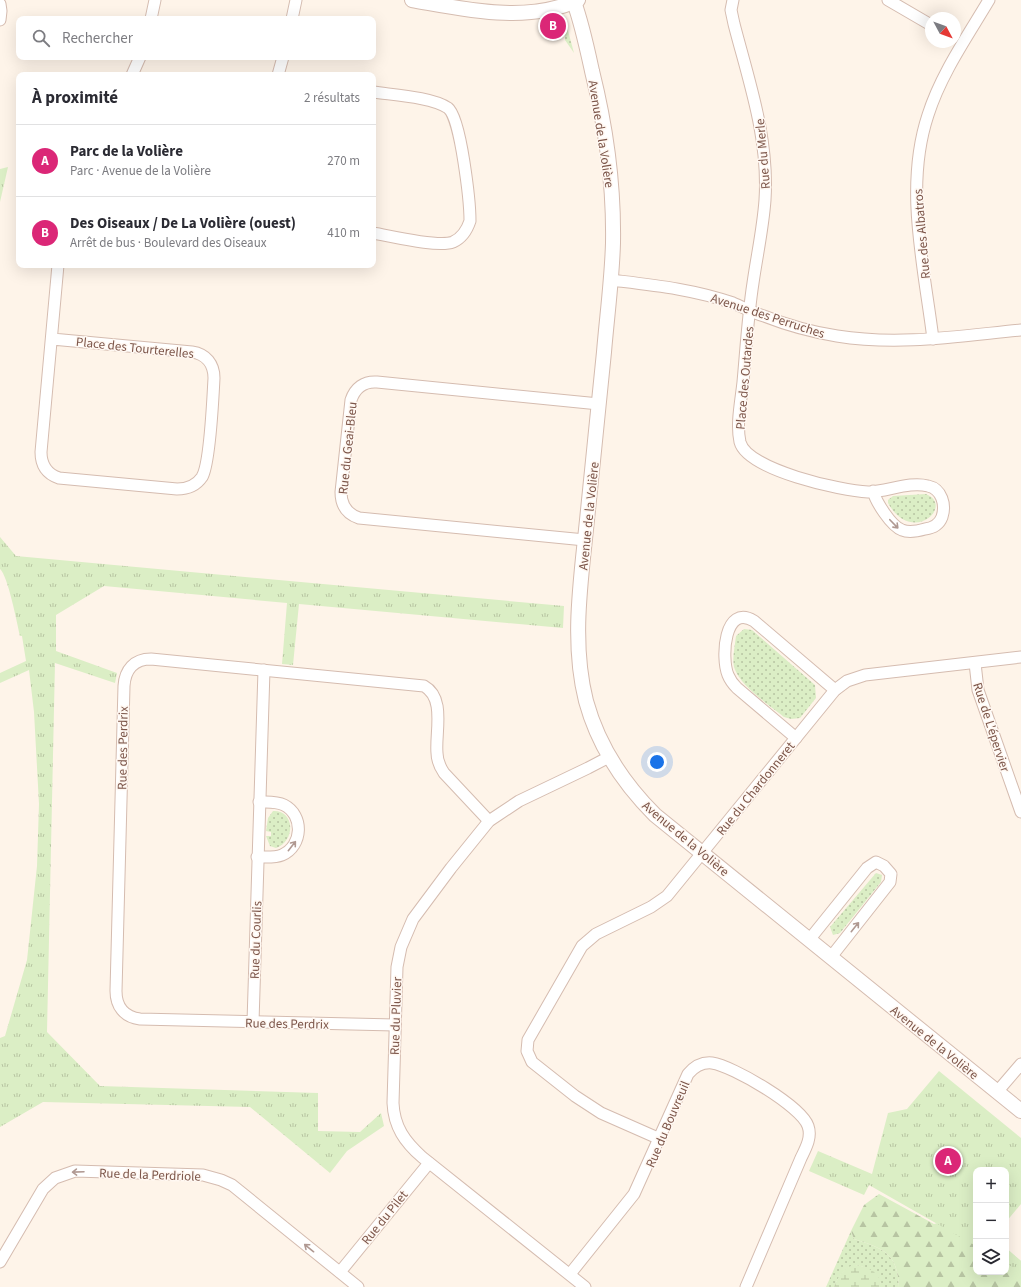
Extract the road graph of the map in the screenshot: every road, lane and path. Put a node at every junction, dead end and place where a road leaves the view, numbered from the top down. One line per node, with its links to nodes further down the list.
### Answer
1 (155, 0): 9 (street)
2 (296, 0): 10 (street)
3 (412, 0): 7 (street)
4 (733, 0): 23 (street, Rue du Merle)
5 (888, 0): 12 (street)
6 (989, 0): 13 (street, Rue des Albatros)
7 (576, 1): 22 (street, Avenue de la Volière)
8 (0, 4): 11 (street)
9 (152, 16)
10 (293, 16)
11 (0, 20)
12 (925, 22)
13 (961, 39)
14 (957, 48): 26 (street, Rue des Albatros)
15 (139, 60): 17 (street)
16 (282, 60): 18 (street)
17 (133, 72)
18 (279, 72)
19 (376, 93): 20 (street)
20 (376, 233)
21 (58, 268): 25 (street, Place des Tourterelles)
22 (611, 280): 23 (street, Avenue des Perruches); 27 (street, Avenue de la Volière)
23 (750, 310): 26 (street, Avenue des Perruches); 28 (street, Place des Outardes)
24 (1021, 330): 26 (street, Avenue des Perruches)
25 (52, 339): 25 (street, Place des Tourterelles)
26 (933, 339)
27 (599, 404): 29 (street, Avenue de la Volière); 29 (street, Rue du Geai-Bleu)
28 (873, 491): 28 (street, Place des Outardes, one-way to 28)
29 (585, 540): 35 (street, Avenue de la Volière)
30 (1021, 657): 31 (street, Rue du Chardonneret)
31 (975, 663): 33 (street, Rue du Chardonneret); 37 (street, Rue de L'épervier)
32 (264, 670): 36 (street, Rue du Courlis); 38 (street, Rue des Perdrix); 43 (street, Rue des Perdrix)
33 (835, 690): 34 (street, Rue du Chardonneret); 34 (street, Rue du Chardonneret)
34 (796, 738): 39 (street, Rue du Chardonneret)
35 (609, 757): 38 (street, Rue du Pluvier); 39 (street, Avenue de la Volière)
36 (259, 802): 40 (street, Rue du Courlis); 40 (street, one-way to 36)
37 (1021, 812)
38 (489, 821): 44 (street, Rue du Pluvier)
39 (702, 853): 41 (street, Avenue de la Volière); 48 (street, Rue du Chardonneret)
40 (258, 857): 43 (street, Rue du Courlis)
41 (809, 940): 42 (street, Avenue de la Volière); 42 (street, one-way to 41)
42 (831, 957): 46 (street, Avenue de la Volière)
43 (253, 1022): 44 (street, Rue des Perdrix)
44 (395, 1025): 49 (street, Rue du Pluvier)
45 (1021, 1064): 46 (street)
46 (997, 1092): 47 (street, Avenue de la Volière)
47 (1021, 1111)
48 (660, 1139): 52 (street, Rue du Bouvreuil); 55 (street, Rue du Bouvreuil)
49 (429, 1163): 51 (street, Rue du Pilet); 52 (street, Rue du Pluvier)
50 (0, 1262): 51 (street, Rue de la Perdriole, one-way to 50)
51 (340, 1272): 53 (street, Rue de la Perdriole)
52 (570, 1274): 54 (street, Rue du Pluvier)
53 (358, 1287)
54 (585, 1287)
55 (746, 1287)

